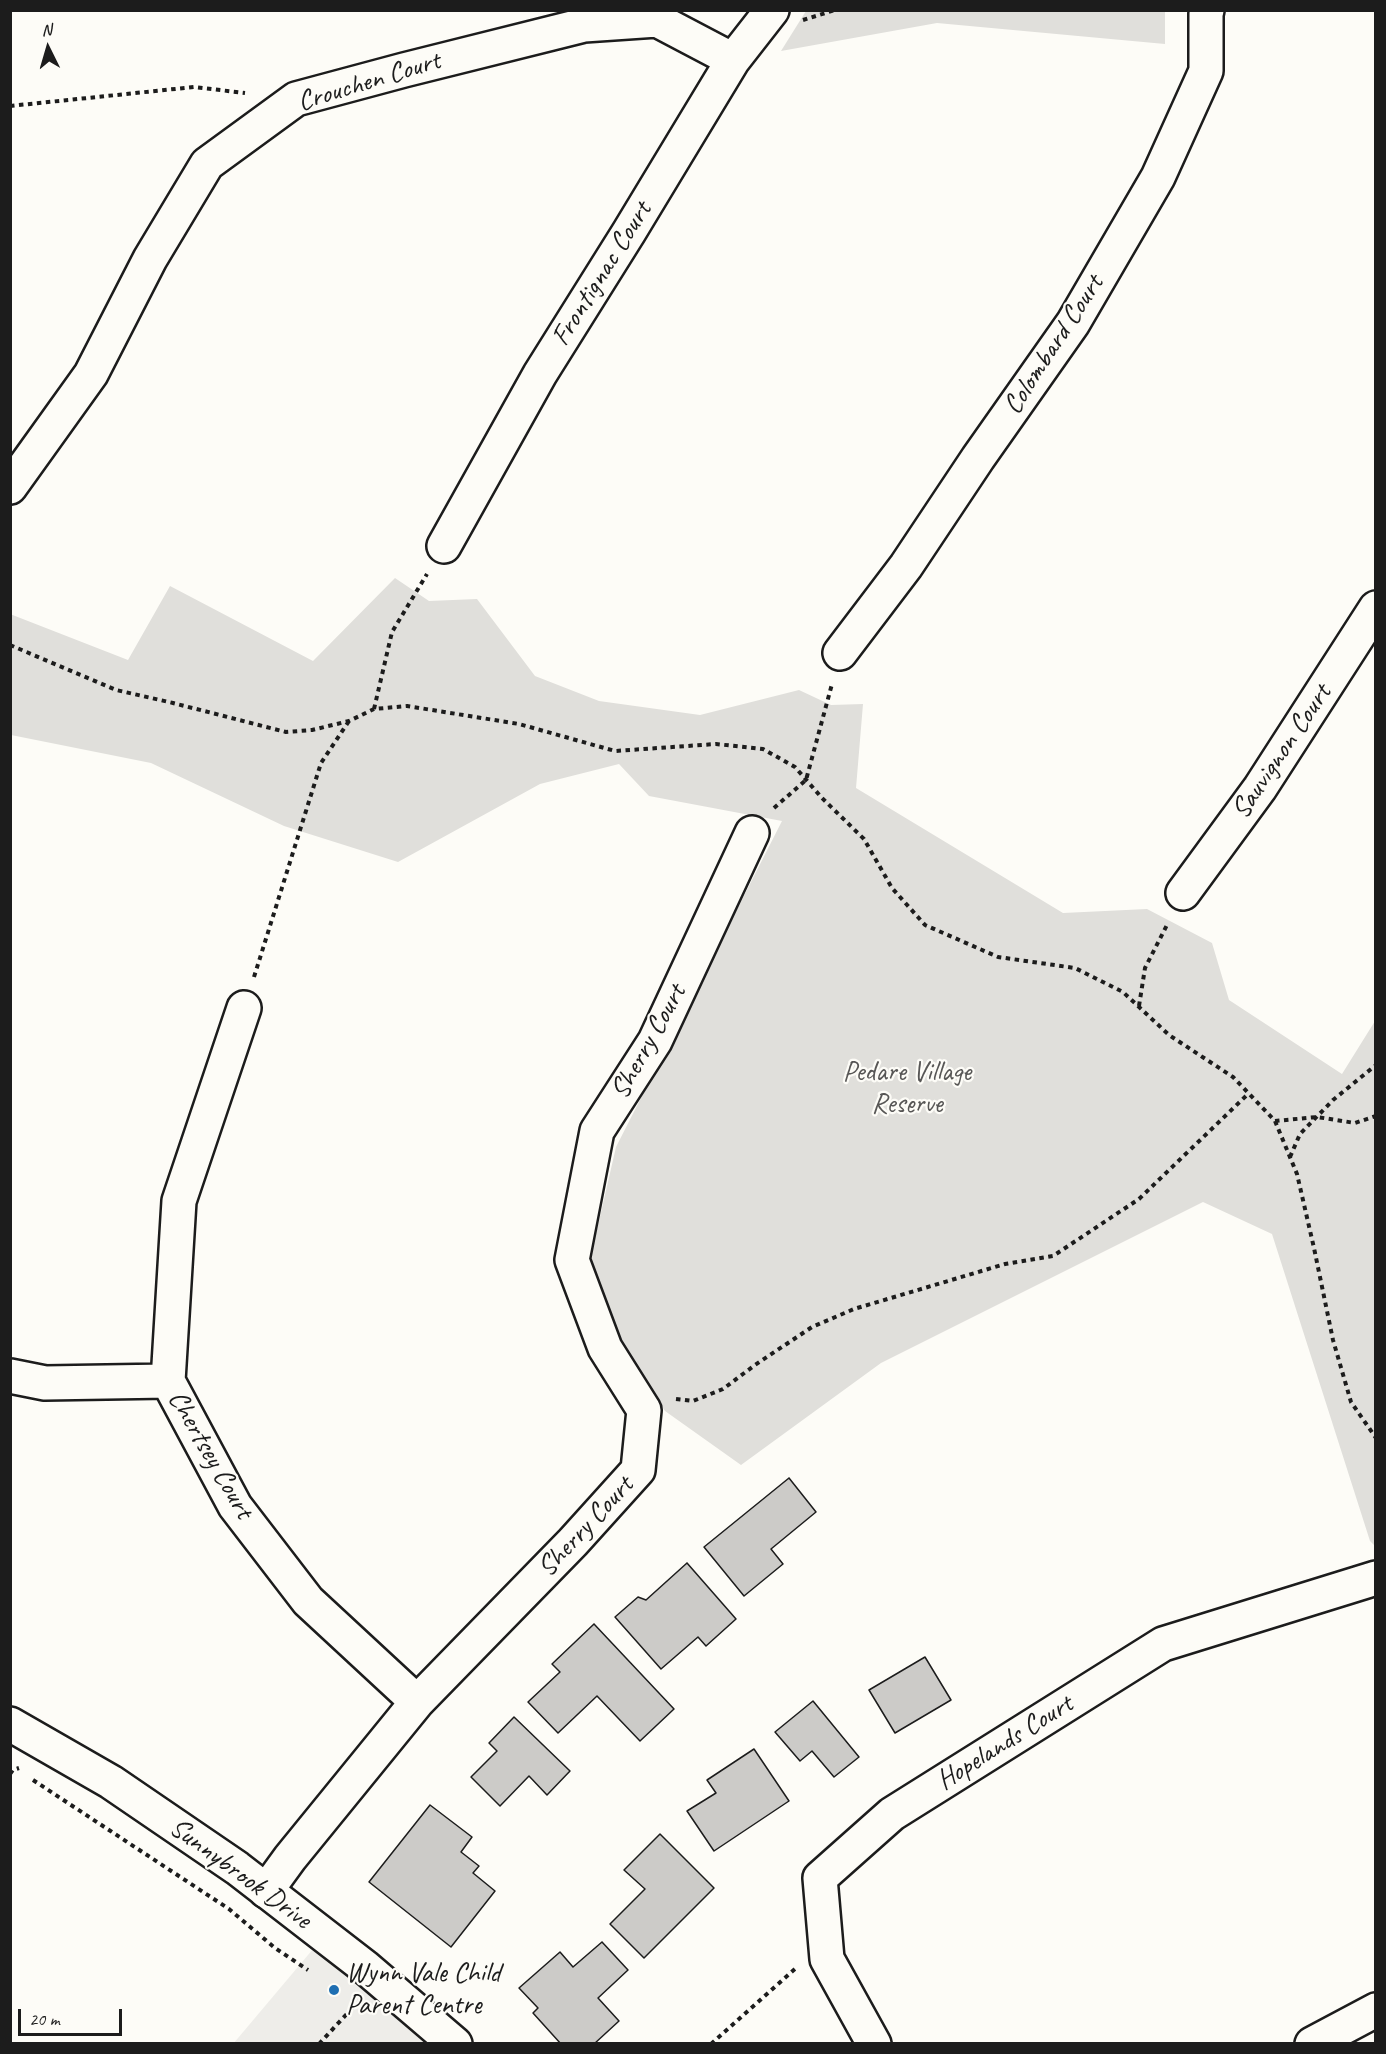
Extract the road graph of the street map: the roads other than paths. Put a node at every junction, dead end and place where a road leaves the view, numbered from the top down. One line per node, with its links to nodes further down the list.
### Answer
1 (772, 10): 4 (street, Frontignac Court)
2 (1207, 10): 8 (street, Colombard Court)
3 (583, 18): 4 (street, Crouchen Court); 5 (street, Crouchen Court)
4 (733, 60): 6 (street, Frontignac Court)
5 (10, 487)
6 (444, 546)
7 (1376, 608): 10 (street, Sauvignon Court)
8 (840, 653)
9 (752, 833): 15 (street, Sherry Court)
10 (1183, 893)
11 (244, 1008): 13 (street, Chertsey Court)
12 (10, 1376): 13 (street)
13 (168, 1381): 15 (street, Chertsey Court)
14 (1376, 1578): 20 (street, Hopelands Court)
15 (417, 1702): 17 (street, Sherry Court)
16 (10, 1724): 17 (street, Sunnybrook Drive)
17 (266, 1891): 19 (street, Sunnybrook Drive)
18 (1376, 2010): 21 (street)
19 (455, 2043)
20 (874, 2043)
21 (1312, 2043)

